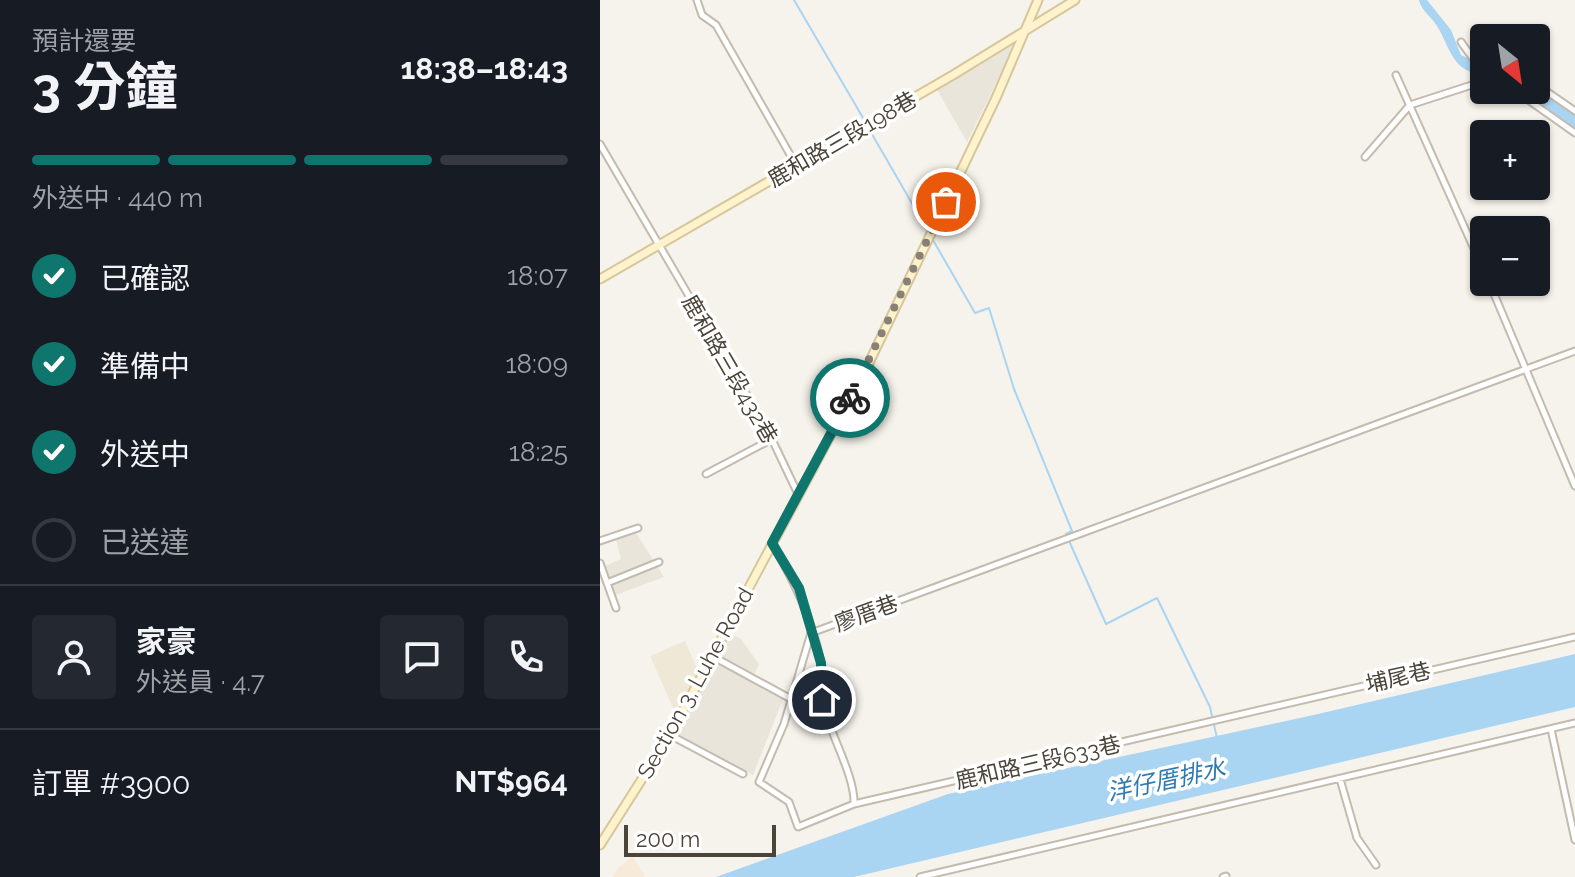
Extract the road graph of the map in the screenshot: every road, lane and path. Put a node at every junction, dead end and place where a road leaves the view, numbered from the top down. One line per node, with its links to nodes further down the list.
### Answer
1 (697, 0): 16 (street)
2 (1038, 0): 4 (main road, Section 3, Luhe Road)
3 (1075, 0): 4 (main road, 鹿和路三段198巷)
4 (1023, 30): 16 (main road, 鹿和路三段198巷); 26 (main road, Section 3, Luhe Road)
5 (1461, 42): 6 (street)
6 (1470, 55)
7 (1396, 75): 11 (street)
8 (1470, 86): 11 (street)
9 (1550, 94): 12 (street)
10 (1534, 104): 13 (street)
11 (1410, 105): 15 (street); 17 (street)
12 (1575, 111)
13 (1575, 133)
14 (600, 144): 18 (street, 鹿和路三段432巷)
15 (1365, 157)
16 (796, 166): 18 (main road, 鹿和路三段198巷)
17 (1470, 240)
18 (659, 245): 19 (main road); 23 (street, 鹿和路三段432巷)
19 (600, 279)
20 (1495, 296): 22 (street)
21 (1575, 351): 22 (street, 廖厝巷)
22 (1525, 370): 25 (street); 34 (street, 廖厝巷)
23 (772, 439): 24 (street); 26 (street, 鹿和路三段432巷)
24 (706, 474)
25 (1575, 486)
26 (798, 494): 29 (main road, Section 3, Luhe Road)
27 (638, 528): 28 (street)
28 (600, 541)
29 (772, 543): 34 (street); 36 (main road, Section 3, Luhe Road)
30 (659, 562): 32 (street)
31 (600, 563): 32 (street)
32 (607, 583): 33 (street)
33 (616, 608)
34 (811, 633): 37 (street); 44 (street)
35 (1575, 637): 38 (street, 埔尾巷)
36 (712, 656): 37 (street); 41 (main road, Section 3, Luhe Road)
37 (791, 699): 44 (street, 鹿和路三段633巷)
38 (1221, 719): 44 (street, 鹿和路三段633巷)
39 (1575, 723): 40 (street)
40 (1551, 729): 43 (street); 45 (street)
41 (670, 735): 42 (street); 46 (main road, Section 3, Luhe Road)
42 (743, 774)
43 (1340, 779): 47 (street); 48 (street)
44 (854, 804)
45 (1575, 840)
46 (600, 845)
47 (1376, 865)
48 (920, 877)

